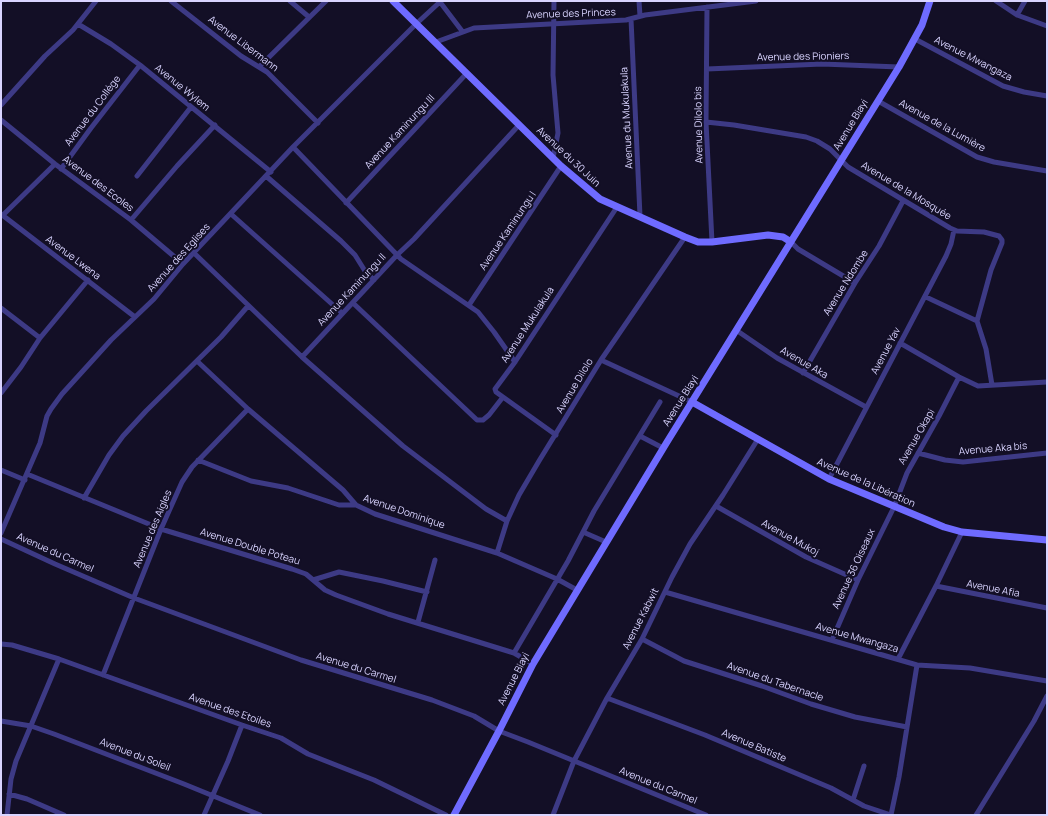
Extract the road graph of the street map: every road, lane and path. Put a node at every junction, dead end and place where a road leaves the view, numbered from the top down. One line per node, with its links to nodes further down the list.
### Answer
1 (96, 1): 20 (street)
2 (171, 1): 27 (street, Avenue Libermann)
3 (290, 1): 17 (street)
4 (326, 1): 17 (street)
5 (393, 1): 21 (street, Avenue du 30 Juin)
6 (440, 1): 21 (street, Avenue des Eglises); 23 (street)
7 (554, 1): 19 (street)
8 (639, 1): 16 (street)
9 (748, 1): 10 (street, Avenue des Princes); 14 (street, Avenue des Princes)
10 (756, 1)
11 (930, 1): 24 (street, Avenue Biayi)
12 (996, 1): 15 (street)
13 (1025, 1): 15 (street)
14 (707, 7): 16 (street, Avenue des Princes); 29 (street, Avenue Dilolo bis)
15 (1017, 15): 22 (street)
16 (640, 16): 18 (street, Avenue des Princes)
17 (309, 17): 27 (street)
18 (632, 19): 19 (street, Avenue des Princes); 55 (street, Avenue du Mukulakula)
19 (555, 23): 23 (street, Avenue des Princes); 41 (street)
20 (78, 24): 26 (street, Avenue Wylem); 33 (street)
21 (416, 24): 25 (street, Avenue du 30 Juin); 37 (street, Avenue des Eglises)
22 (1047, 26)
23 (462, 31): 25 (street, Avenue des Princes)
24 (915, 39): 28 (street, Avenue Biayi); 31 (street, Avenue Mwangaza)
25 (436, 42): 30 (street, Avenue du 30 Juin)
26 (140, 65): 34 (street, Avenue Wylem); 45 (street, Avenue du Collège)
27 (259, 67): 37 (street, Avenue Libermann)
28 (899, 67): 29 (street, Avenue des Pioniers); 32 (street, Avenue Biayi)
29 (707, 69): 36 (street, Avenue Dilolo bis)
30 (467, 73): 39 (street, Avenue du 30 Juin); 51 (street, Avenue Kaminungu III)
31 (1047, 96)
32 (878, 101): 42 (street, Avenue Biayi); 46 (street, Avenue de la Lumière)
33 (1, 105)
34 (190, 107): 38 (street, Avenue Wylem); 48 (street)
35 (1, 120): 43 (street, Avenue des Ecoles)
36 (706, 122): 42 (street, Avenue de la Mosquée); 59 (street, Avenue Dilolo bis)
37 (318, 123): 40 (street, Avenue des Eglises)
38 (215, 125): 47 (street, Avenue Wylem); 56 (street)
39 (519, 125): 41 (street, Avenue du 30 Juin); 62 (street, Avenue Kaminungu II)
40 (293, 148): 47 (street, Avenue des Eglises); 51 (street)
41 (553, 158): 44 (street, Avenue du 30 Juin)
42 (842, 161): 50 (street, Avenue de la Mosquée); 60 (street, Avenue Biayi)
43 (55, 164): 45 (street, Avenue des Ecoles); 53 (street)
44 (561, 166): 52 (street, Avenue du 30 Juin); 69 (street, Avenue Kaminungu I)
45 (61, 169): 56 (street, Avenue des Ecoles)
46 (1047, 171)
47 (271, 172): 49 (street, Avenue des Eglises)
48 (137, 176)
49 (266, 176): 54 (street, Avenue des Eglises); 65 (street)
50 (903, 201): 57 (street, Avenue de la Mosquée); 66 (street, Avenue Ndombe)
51 (346, 203): 62 (street)
52 (617, 207): 55 (street, Avenue du 30 Juin); 81 (street, Avenue Mukulakula)
53 (2, 214): 64 (street, Avenue Lwena)
54 (231, 214): 61 (street, Avenue des Eglises); 72 (street)
55 (640, 216): 58 (street, Avenue du 30 Juin)
56 (131, 220): 63 (street, Avenue des Ecoles)
57 (954, 230): 67 (street, Avenue Yav); 74 (street, Avenue de la Mosquée)
58 (685, 237): 59 (street, Avenue du 30 Juin); 79 (street, Avenue Dilolo)
59 (712, 242): 60 (street, Avenue du 30 Juin)
60 (790, 242): 66 (street, Avenue du 30 Juin); 75 (street, Avenue Biayi)
61 (194, 253): 63 (street, Avenue des Eglises); 70 (street)
62 (397, 255): 65 (street, Avenue Kaminungu II); 69 (street)
63 (183, 264): 73 (street, Avenue des Eglises)
64 (88, 280): 73 (street, Avenue Lwena); 76 (street)
65 (374, 280): 68 (street, Avenue Kaminungu II)
66 (855, 284): 82 (street, Avenue Ndombe)
67 (926, 296): 74 (street); 77 (street, Avenue Yav)
68 (353, 303): 72 (street, Avenue Kaminungu II); 87 (street)
69 (469, 305): 81 (street)
70 (248, 306): 78 (street); 80 (street)
71 (1, 308): 76 (street)
72 (342, 313): 78 (street, Avenue Kaminungu II)
73 (135, 317): 100 (street, Avenue des Eglises)
74 (977, 321): 85 (street)
75 (736, 330): 82 (street, Avenue Aka); 89 (street, Avenue Biayi)
76 (40, 338): 86 (street)
77 (900, 343): 83 (street); 90 (street, Avenue Yav)
78 (302, 357): 106 (street)
79 (601, 360): 89 (street); 92 (street, Avenue Dilolo)
80 (197, 361): 91 (street, Avenue Dominique); 102 (street)
81 (514, 362): 87 (street, Avenue Mukulakula)
82 (803, 373): 90 (street, Avenue Aka)
83 (959, 377): 85 (street); 96 (street, Avenue Okapi)
84 (1047, 382): 85 (street)
85 (992, 386)
86 (1, 393)
87 (503, 397): 92 (street)
88 (660, 402): 93 (street)
89 (692, 402): 94 (street, Avenue de la Libération); 95 (street, Avenue Biayi)
90 (866, 407): 101 (street, Avenue Yav)
91 (248, 409): 98 (street, Avenue des Aigles); 103 (street, Avenue Dominique)
92 (556, 435): 106 (street, Avenue Dilolo)
93 (640, 436): 95 (street); 108 (street)
94 (758, 439): 101 (street, Avenue de la Libération); 104 (street, Avenue Kabwit)
95 (663, 448): 113 (street, Avenue Biayi)
96 (918, 453): 97 (street, Avenue Aka bis); 105 (street, Avenue Okapi)
97 (1047, 453)
98 (198, 460): 103 (street); 107 (street, Avenue des Aigles)
99 (1, 470): 100 (street, Avenue Double Poteau)
100 (26, 477): 102 (street, Avenue Double Poteau); 110 (street, Avenue des Eglises)
101 (829, 479): 105 (street, Avenue de la Libération)
102 (84, 498): 107 (street, Avenue Double Poteau)
103 (356, 505): 114 (street, Avenue Dominique)
104 (716, 506): 118 (street, Avenue Mukoj); 122 (street, Avenue Kabwit)
105 (894, 507): 109 (street, Avenue de la Libération); 118 (street, Avenue 36 Oiseaux)
106 (507, 521): 114 (street, Avenue Dilolo)
107 (161, 529): 117 (street, Avenue Double Poteau); 123 (street, Avenue des Aigles)
108 (583, 532): 113 (street); 116 (street)
109 (962, 532): 112 (street, Avenue de la Libération); 119 (street)
110 (1, 533)
111 (1, 539): 123 (street, Avenue du Carmel)
112 (1047, 540)
113 (606, 542): 120 (street, Avenue Biayi)
114 (496, 553): 116 (street, Avenue Dominique)
115 (435, 560): 121 (street)
116 (557, 579): 120 (street, Avenue Dominique); 129 (street)
117 (313, 580): 121 (street); 125 (street, Avenue Double Poteau)
118 (858, 580): 127 (street, Avenue 36 Oiseaux)
119 (936, 586): 124 (street, Avenue Afia); 131 (street)
120 (577, 590): 132 (street, Avenue Biayi)
121 (427, 592): 125 (street)
122 (665, 592): 126 (street, Avenue Kabwit); 127 (street, Avenue Mwangaza)
123 (134, 598): 134 (street, Avenue des Aigles); 142 (street, Avenue du Carmel)
124 (1047, 608)
125 (418, 622): 129 (street, Avenue Double Poteau)
126 (642, 639): 137 (street, Avenue Kabwit); 141 (street, Avenue du Tabernacle)
127 (832, 640): 131 (street, Avenue Mwangaza)
128 (1, 644): 130 (street, Avenue des Etoiles)
129 (514, 653): 132 (street, Avenue Double Poteau)
130 (59, 659): 134 (street, Avenue des Etoiles); 140 (street)
131 (898, 659): 133 (street, Avenue Mwangaza)
132 (532, 664): 142 (street, Avenue Biayi)
133 (917, 665): 135 (street, Avenue Mwangaza); 141 (street)
134 (103, 675): 139 (street, Avenue des Etoiles)
135 (1047, 681)
136 (1047, 696): 157 (street)
137 (607, 698): 143 (street, Avenue Kabwit); 147 (street, Avenue Batiste)
138 (1, 721): 140 (street, Avenue du Soleil)
139 (242, 725): 146 (street); 152 (street, Avenue des Etoiles)
140 (31, 726): 145 (street); 146 (street, Avenue du Soleil)
141 (907, 727): 156 (street)
142 (499, 732): 143 (street, Avenue du Carmel); 153 (street, Avenue Biayi)
143 (574, 761): 154 (street, Avenue Kabwit); 155 (street, Avenue du Carmel)
144 (864, 766): 147 (street)
145 (10, 794): 148 (street); 149 (street)
146 (213, 796): 150 (street); 151 (street, Avenue du Soleil)
147 (853, 800): 156 (street, Avenue Batiste)
148 (7, 815)
149 (64, 815)
150 (204, 815)
151 (260, 815)
152 (446, 815)
153 (454, 815)
154 (553, 815)
155 (706, 815)
156 (891, 815)
157 (976, 815)

